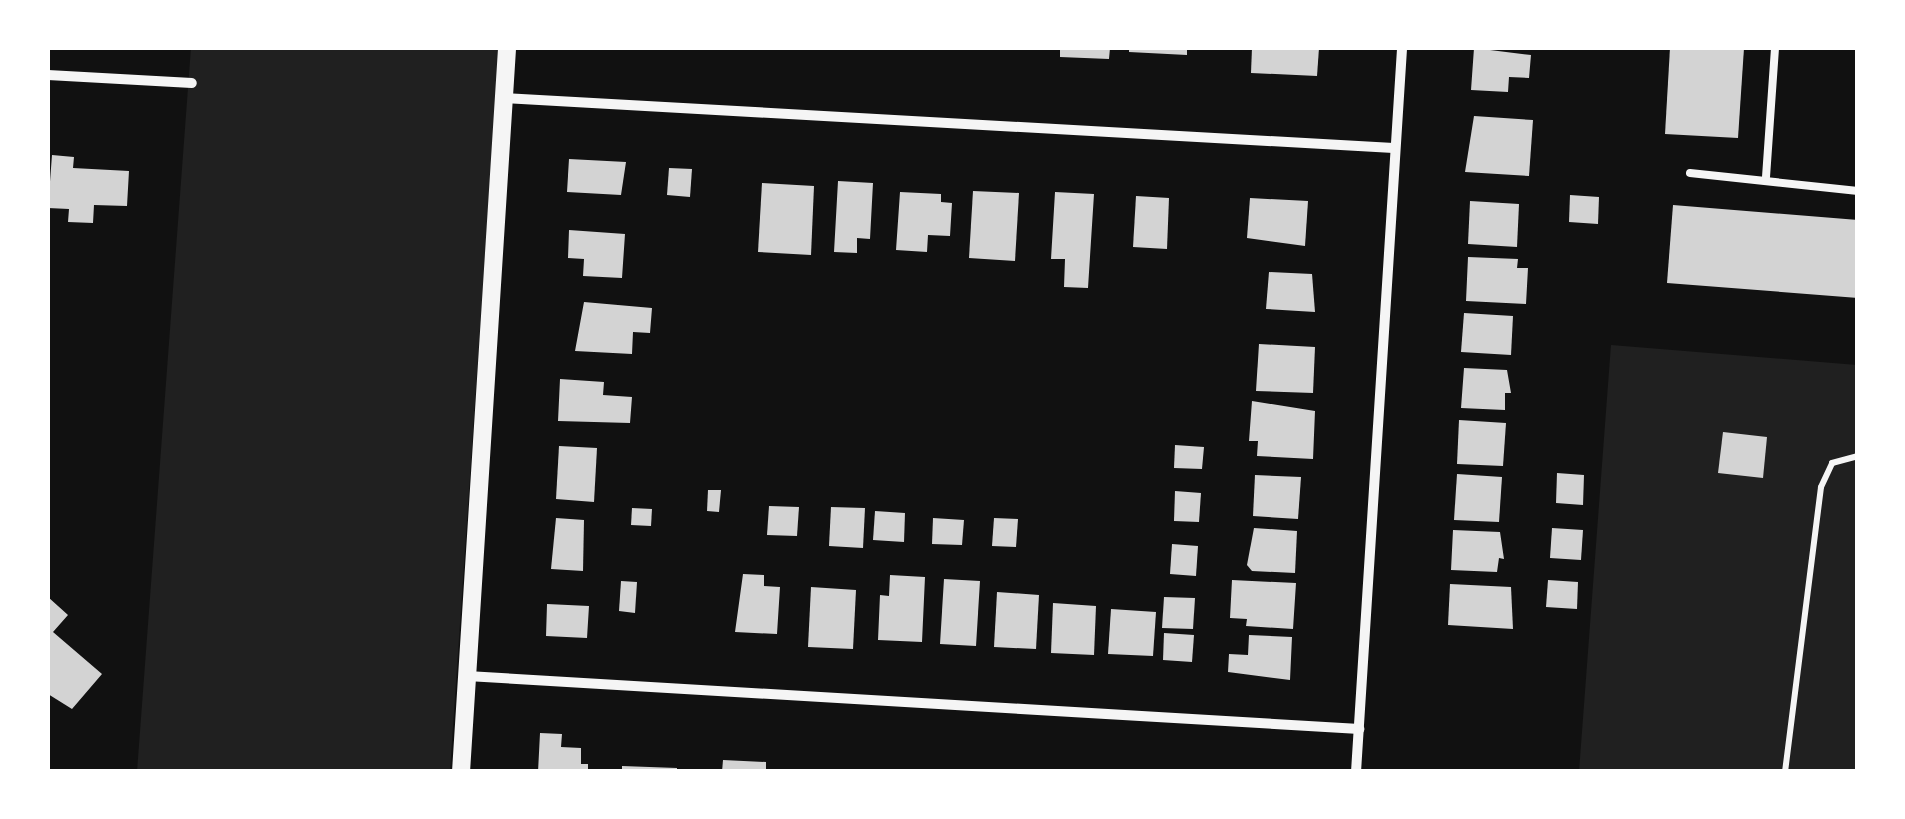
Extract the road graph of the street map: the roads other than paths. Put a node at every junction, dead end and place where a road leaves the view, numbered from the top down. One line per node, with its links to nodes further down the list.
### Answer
1 (508, 48): 6 (street)
2 (1402, 48): 7 (street)
3 (1775, 48): 9 (lane)
4 (48, 75): 5 (street)
5 (192, 83)
6 (504, 98): 7 (street); 11 (street)
7 (1394, 148): 12 (street)
8 (1690, 173): 9 (lane)
9 (1766, 178): 10 (lane)
10 (1858, 191)
11 (467, 676): 12 (street); 13 (street)
12 (1358, 729): 14 (street)
13 (461, 772)
14 (1356, 772)

